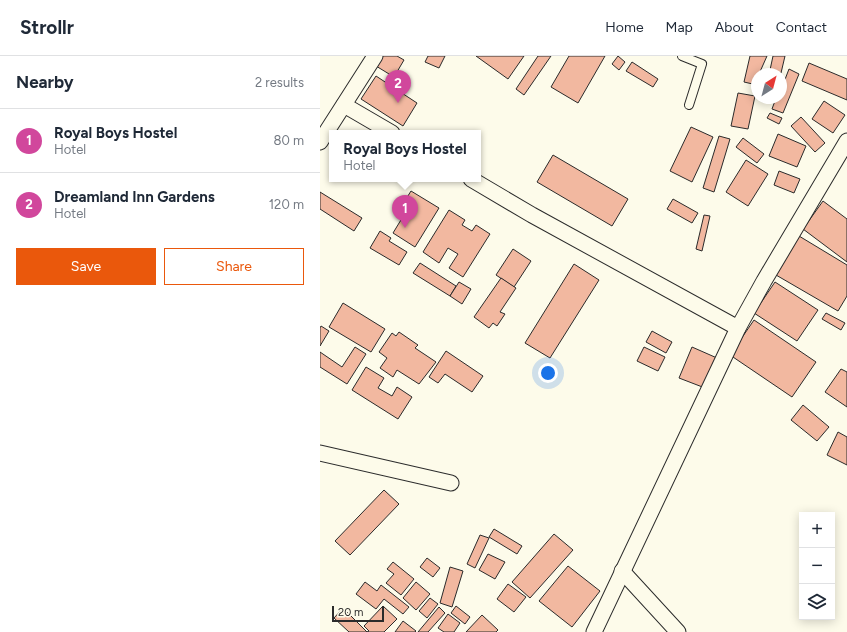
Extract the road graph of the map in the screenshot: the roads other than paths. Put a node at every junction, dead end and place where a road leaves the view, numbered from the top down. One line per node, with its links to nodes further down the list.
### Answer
1 (375, 56): 3 (street)
2 (682, 56): 4 (lane)
3 (344, 105): 5 (street); 7 (street)
4 (689, 105)
5 (387, 130)
6 (847, 141): 9 (street)
7 (320, 142)
8 (476, 182): 9 (street)
9 (738, 328): 12 (street)
10 (320, 453): 11 (street)
11 (451, 483)
12 (622, 571): 13 (street); 14 (street)
13 (594, 632)
14 (678, 632)

